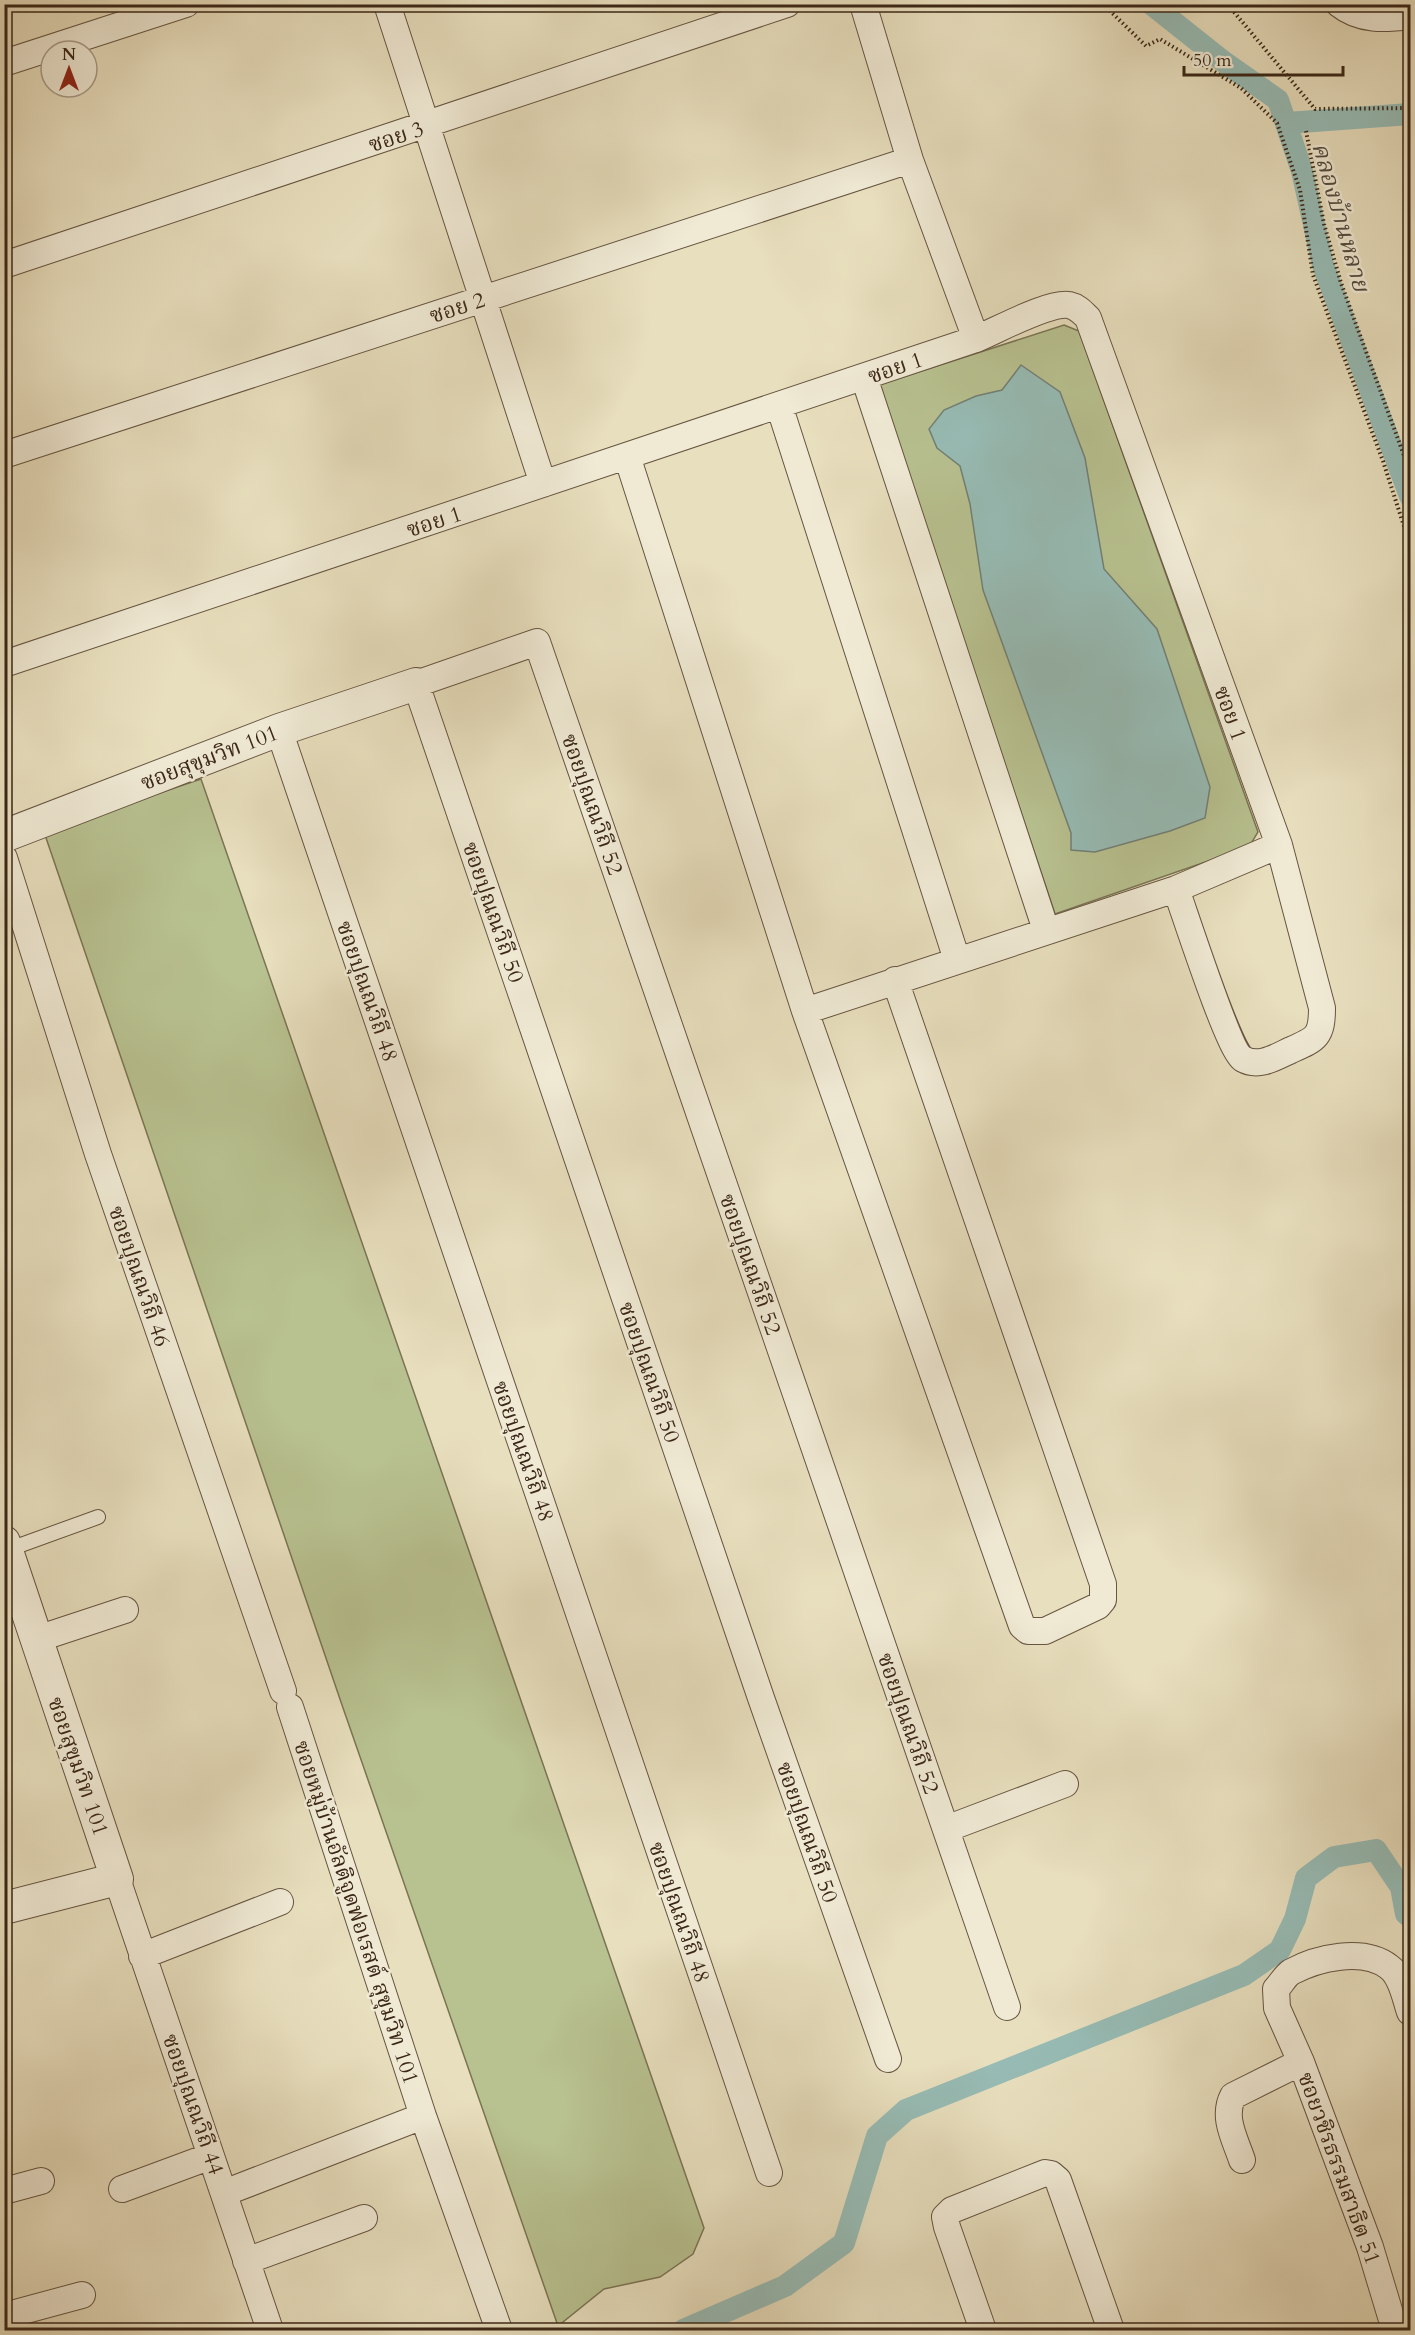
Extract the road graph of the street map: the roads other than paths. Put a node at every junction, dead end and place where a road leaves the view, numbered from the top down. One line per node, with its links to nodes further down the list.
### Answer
1 (186, 4): 7 (street)
2 (387, 4): 8 (street)
3 (787, 4): 8 (street, ซอย 3)
4 (863, 4): 9 (street)
5 (1339, 4): 6 (street)
6 (1410, 16)
7 (4, 63)
8 (428, 125): 10 (street, ซอย 3); 11 (street)
9 (910, 160): 11 (street, ซอย 2); 12 (street)
10 (4, 265)
11 (483, 298): 15 (street, ซอย 2); 17 (street)
12 (976, 339): 13 (street, ซอย 1); 22 (street, ซอย 1)
13 (864, 377): 14 (street, ซอย 1); 25 (street)
14 (779, 405): 16 (street, ซอย 1); 26 (street)
15 (4, 455)
16 (627, 456): 17 (street, ซอย 1); 28 (street)
17 (543, 484): 18 (street, ซอย 1)
18 (4, 664)
19 (416, 684): 20 (street, ซอยสุขุมวิท 101); 35 (street, ซอยปุณณวิถี 52); 42 (street, ซอยปุณณวิถี 50)
20 (279, 730): 21 (street, ซอยสุขุมวิท 101); 47 (street, ซอยปุณณวิถี 48)
21 (4, 836)
22 (1279, 845): 24 (street); 24 (street, ซอย 1)
23 (4, 858): 33 (street, ซอยปุณณวิถี 46)
24 (1176, 889): 25 (street)
25 (1046, 930): 26 (street)
26 (957, 960): 27 (street)
27 (895, 980): 28 (street); 28 (street)
28 (805, 1011)
29 (98, 1517): 30 (lane)
30 (6, 1546): 32 (street, ซอยสุขุมวิท 101)
31 (125, 1610): 32 (street)
32 (37, 1639): 36 (street, ซอยสุขุมวิท 101)
33 (286, 1699): 44 (street, ซอยหมู่บ้านอัลติจูดฟอเรสต์ สุขุมวิท 101)
34 (1065, 1784): 35 (street)
35 (946, 1829): 40 (street, ซอยปุณณวิถี 52)
36 (117, 1879): 38 (street); 39 (street, ซอยปุณณวิถี 44)
37 (280, 1902): 39 (street)
38 (4, 1908)
39 (142, 1956): 45 (street, ซอยปุณณวิถี 44)
40 (1007, 2007)
41 (1410, 2012): 43 (street, ซอยวชิรธรรมสาธิต 51)
42 (888, 2059)
43 (1301, 2062): 46 (street); 60 (street, ซอยวชิรธรรมสาธิต 51)
44 (423, 2116): 51 (street); 57 (street, ซอยหมู่บ้านอัลติจูดฟอเรสต์ สุขุมวิท 101)
45 (211, 2156): 49 (street); 51 (street, ซอยปุณณวิถี 44)
46 (1242, 2160)
47 (769, 2173)
48 (41, 2181): 50 (street)
49 (122, 2188)
50 (4, 2191)
51 (224, 2193): 53 (street, ซอยปุณณวิถี 44)
52 (364, 2218): 53 (street)
53 (246, 2261): 56 (street, ซอยปุณณวิถี 44)
54 (82, 2295): 55 (street)
55 (4, 2316)
56 (270, 2331)
57 (499, 2331)
58 (983, 2331): 59 (street)
59 (1111, 2331)
60 (1395, 2331)

